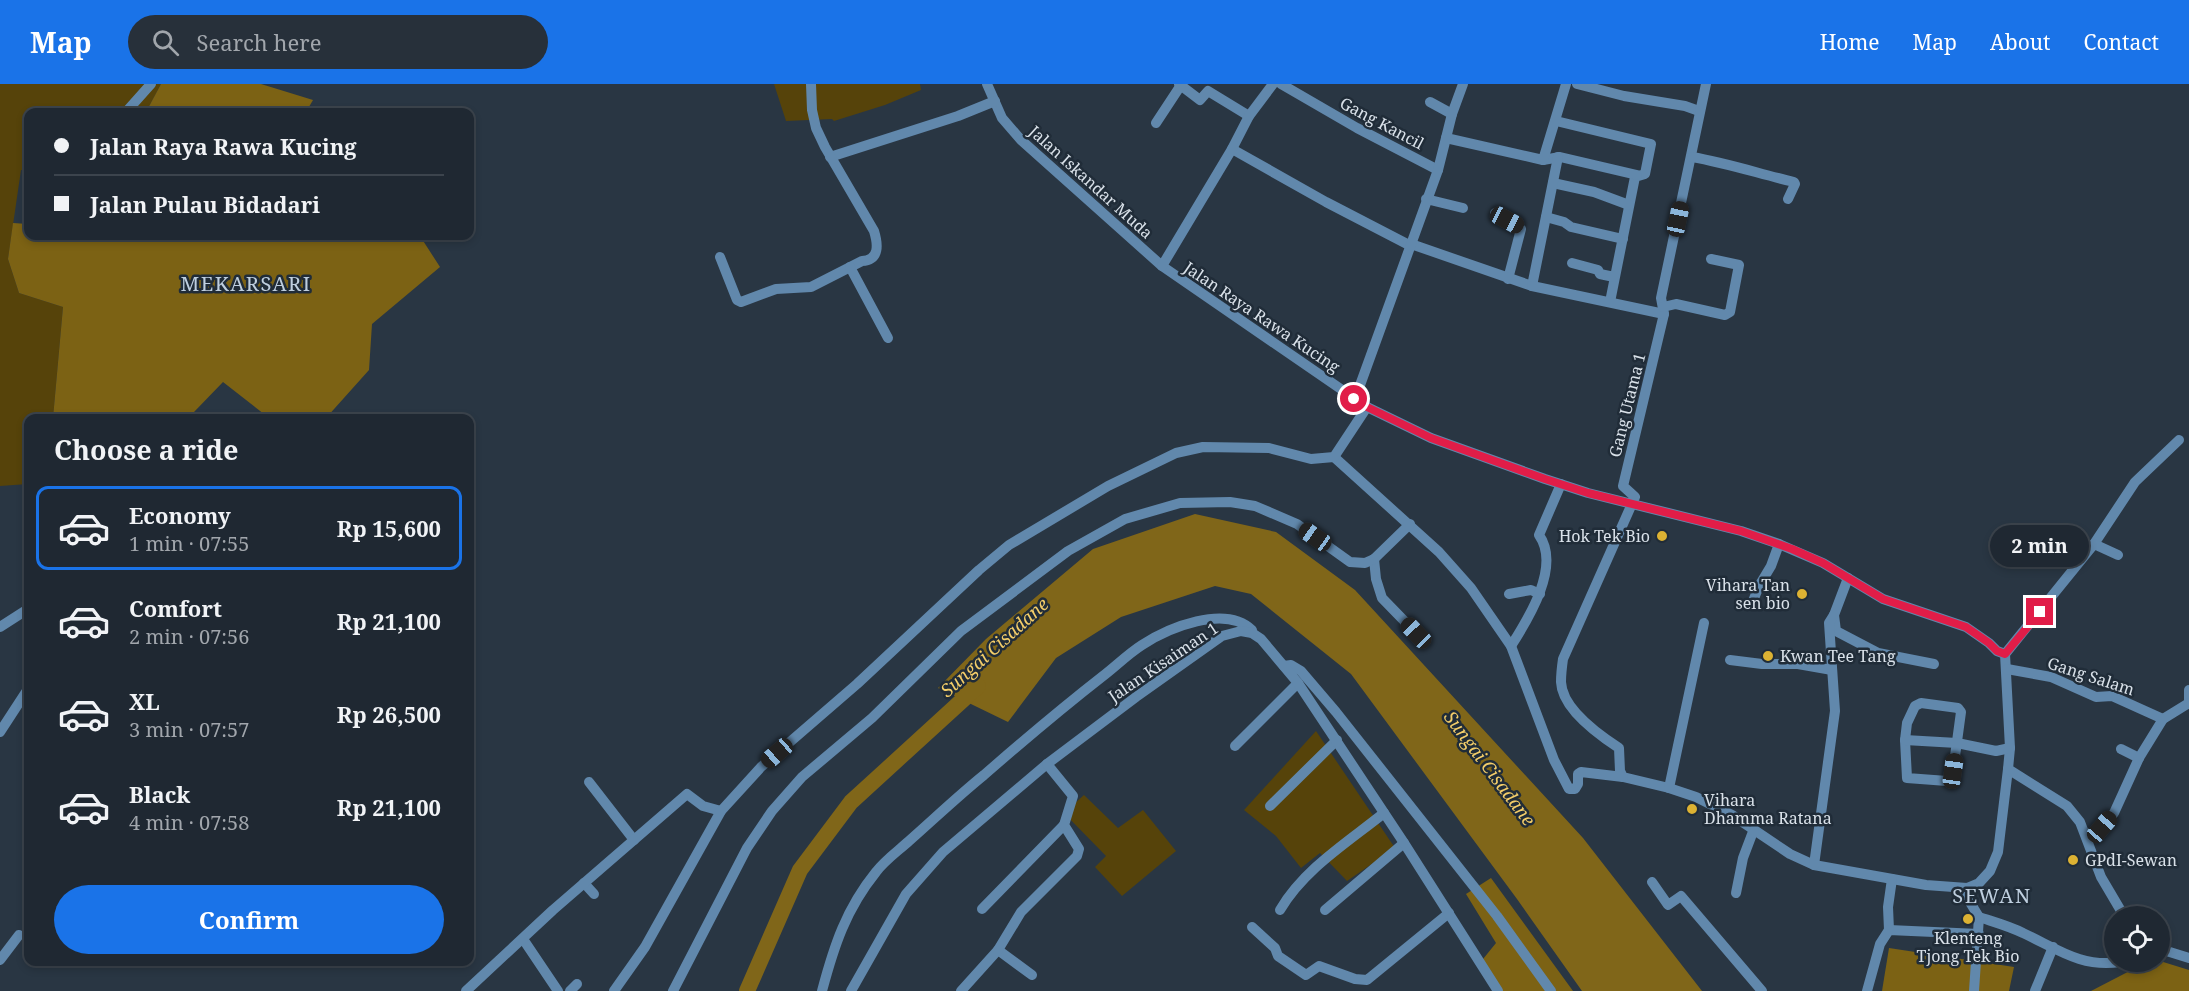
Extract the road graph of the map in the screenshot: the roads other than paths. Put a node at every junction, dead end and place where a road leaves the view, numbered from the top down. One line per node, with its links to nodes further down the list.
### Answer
1 (151, 84): 13 (street)
2 (811, 84): 21 (street)
3 (988, 84): 11 (street, Jalan Iskandar Muda)
4 (1273, 84): 16 (street)
5 (1281, 84): 25 (street, Gang Kancil)
6 (1463, 84): 15 (street)
7 (1566, 84): 17 (street)
8 (1577, 84): 14 (street)
9 (1706, 84): 14 (street)
10 (1180, 85): 16 (street); 18 (street)
11 (995, 101): 21 (street); 39 (street, Jalan Iskandar Muda)
12 (1430, 102): 15 (street)
13 (130, 108)
14 (1699, 111): 23 (street)
15 (1452, 114): 19 (street)
16 (1249, 116): 20 (street)
17 (1556, 122): 24 (street); 26 (street)
18 (1156, 123)
19 (1446, 138): 24 (street); 25 (street)
20 (1232, 149): 35 (street); 39 (street)
21 (830, 157): 40 (street)
22 (1558, 157): 24 (street); 26 (street); 27 (street)
23 (1692, 157): 29 (street); 45 (street)
24 (1543, 160)
25 (1438, 170): 28 (street)
26 (1637, 175): 30 (street)
27 (1553, 183): 30 (street); 33 (street)
28 (1426, 199): 31 (street); 35 (street)
29 (1788, 199)
30 (1629, 205): 34 (street)
31 (1463, 208)
32 (1495, 213): 42 (street)
33 (1546, 217): 34 (street); 43 (street)
34 (1623, 239): 41 (street)
35 (1410, 244): 42 (street); 47 (street)
36 (720, 257): 40 (street)
37 (1711, 259): 45 (street)
38 (1572, 263): 41 (street)
39 (1162, 266): 47 (street, Jalan Raya Rawa Kucing)
40 (850, 267): 46 (street)
41 (1614, 277): 44 (street)
42 (1508, 279): 43 (street)
43 (1532, 286): 44 (street)
44 (1610, 302): 45 (street)
45 (1664, 310): 52 (street, Gang Utama 1)
46 (888, 338)
47 (1354, 399): 48 (street, Jalan Raya Rawa Kucing)
48 (1367, 407): 50 (street); 51 (street, Jalan Raya Rawa Kucing)
49 (2179, 440): 55 (street)
50 (1334, 457): 53 (street); 94 (street)
51 (1561, 484): 52 (street, Jalan Raya Rawa Kucing); 60 (street)
52 (1631, 504): 54 (street, Jalan Raya Rawa Kucing); 90 (street)
53 (1410, 524): 57 (street); 68 (street)
54 (1779, 544): 58 (street, Jalan Raya Rawa Kucing); 61 (street)
55 (2094, 544): 56 (street); 69 (street)
56 (2118, 555)
57 (1374, 559): 67 (street); 130 (street)
58 (1848, 578): 63 (street); 69 (street, Jalan Raya Rawa Kucing)
59 (1509, 594): 60 (street)
60 (1540, 594): 68 (street)
61 (1751, 606)
62 (24, 612): 65 (street)
63 (1834, 615): 71 (street); 74 (street)
64 (1704, 623): 92 (street)
65 (0, 627)
66 (1252, 633): 72 (street); 88 (street, Jalan Kisaiman 1); 131 (street)
67 (1416, 633)
68 (1511, 646): 90 (street)
69 (2005, 654): 73 (street)
70 (1730, 660): 74 (street)
71 (1934, 664)
72 (1284, 666): 75 (street); 135 (street)
73 (2007, 669): 79 (street, Gang Salam); 85 (street)
74 (1832, 670): 101 (street)
75 (1298, 683): 81 (street); 84 (street)
76 (2189, 690): 78 (street)
77 (24, 695): 80 (street)
78 (2189, 704): 79 (street)
79 (2163, 719): 87 (street)
80 (0, 732)
81 (1337, 740): 93 (street); 95 (street)
82 (1905, 740): 83 (street); 83 (street); 83 (street)
83 (1957, 742): 85 (street)
84 (1236, 746)
85 (2010, 748): 89 (street)
86 (2121, 749): 87 (street)
87 (2139, 759): 98 (street)
88 (1047, 764): 96 (street); 126 (street, Jalan Kisaiman 1)
89 (2008, 769): 98 (street); 105 (street)
90 (1623, 777): 92 (street)
91 (589, 782): 99 (street)
92 (1669, 788): 97 (street)
93 (1270, 806)
94 (721, 811): 99 (street); 129 (street)
95 (1384, 813): 100 (street); 110 (street)
96 (1064, 825): 109 (street); 120 (street)
97 (1754, 829): 101 (street); 106 (street)
98 (2087, 836): 108 (street)
99 (634, 840): 104 (street)
100 (1404, 843): 111 (street); 112 (street)
101 (1814, 865): 102 (street)
102 (1892, 879): 105 (street); 115 (street)
103 (1652, 882): 136 (street)
104 (584, 883): 107 (street); 118 (street)
105 (1967, 888): 113 (street)
106 (1736, 893)
107 (594, 894)
108 (2118, 906)
109 (982, 909)
110 (1280, 910)
111 (1325, 910)
112 (1449, 913): 114 (street); 134 (street)
113 (1979, 917): 116 (street); 119 (street)
114 (1252, 927)
115 (1889, 930): 116 (street); 137 (street)
116 (1979, 934): 138 (street)
117 (19, 935): 123 (street)
118 (523, 939): 127 (street); 128 (street)
119 (2053, 947): 124 (street); 139 (street)
120 (998, 950): 125 (street); 133 (street)
121 (2170, 952): 122 (street)
122 (2189, 958)
123 (0, 960)
124 (2104, 964)
125 (1032, 975)
126 (853, 987): 132 (street)
127 (466, 991)
128 (558, 991)
129 (615, 991)
130 (673, 991)
131 (822, 991)
132 (866, 991)
133 (961, 991)
134 (1498, 991)
135 (1551, 991)
136 (1762, 991)
137 (1867, 991)
138 (1974, 991)
139 (2035, 991)

